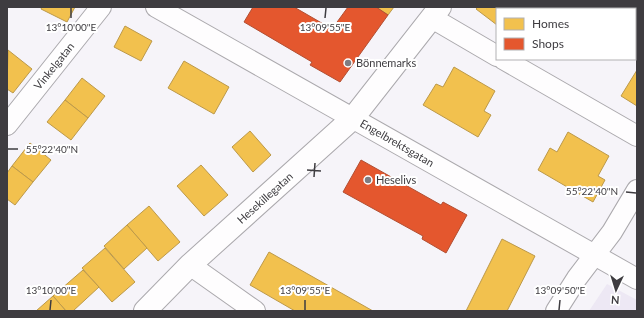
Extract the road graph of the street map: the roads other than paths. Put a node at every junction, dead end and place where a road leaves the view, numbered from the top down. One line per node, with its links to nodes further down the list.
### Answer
1 (101, 7): 7 (street, Vinkelgatan)
2 (156, 7): 6 (street, Engelbrektsgatan)
3 (436, 13): 4 (street); 6 (street, Hesekillegatan)
4 (496, 55)
5 (505, 60): 8 (street)
6 (353, 118): 10 (street, Engelbrektsgatan); 11 (street, Hesekillegatan)
7 (7, 125)
8 (637, 136)
9 (637, 190): 10 (street)
10 (594, 255): 12 (street, Engelbrektsgatan); 15 (street)
11 (190, 265): 13 (street, Hesekillegatan); 14 (street)
12 (637, 279)
13 (145, 311)
14 (255, 311)
15 (556, 311)

